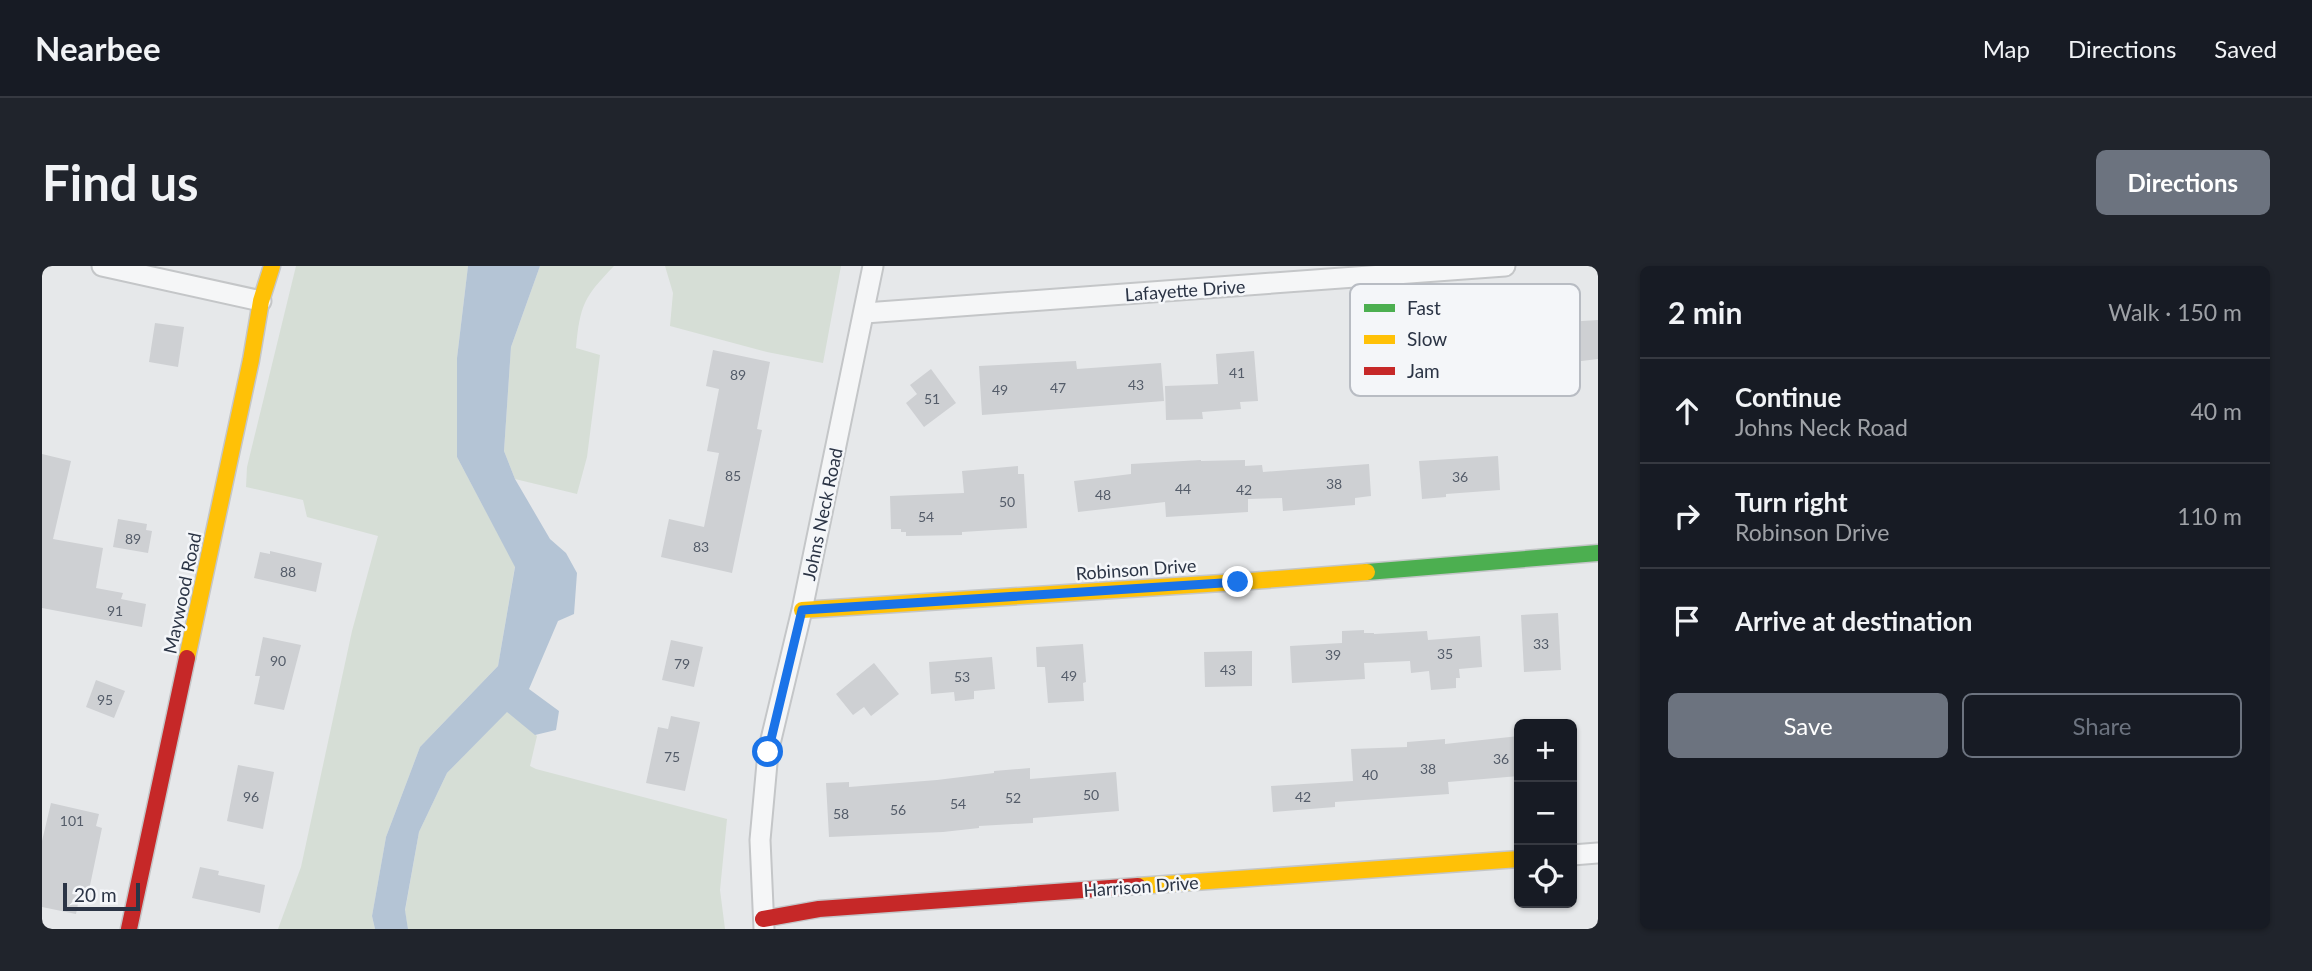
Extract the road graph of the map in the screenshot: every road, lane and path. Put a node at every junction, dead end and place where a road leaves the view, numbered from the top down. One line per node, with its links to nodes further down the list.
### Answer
1 (102, 266): 5 (street)
2 (272, 266): 5 (street, Maywood Road)
3 (873, 266): 6 (street, Johns Neck Road)
4 (1505, 266): 6 (street, Lafayette Drive)
5 (261, 300): 13 (street, Maywood Road)
6 (864, 313): 8 (street, Johns Neck Road)
7 (1598, 553): 8 (street, Robinson Drive)
8 (802, 610): 12 (street, Johns Neck Road)
9 (1598, 853): 10 (street)
10 (1577, 855)
11 (1514, 859): 12 (street, Harrison Drive)
12 (763, 924)
13 (129, 929)

